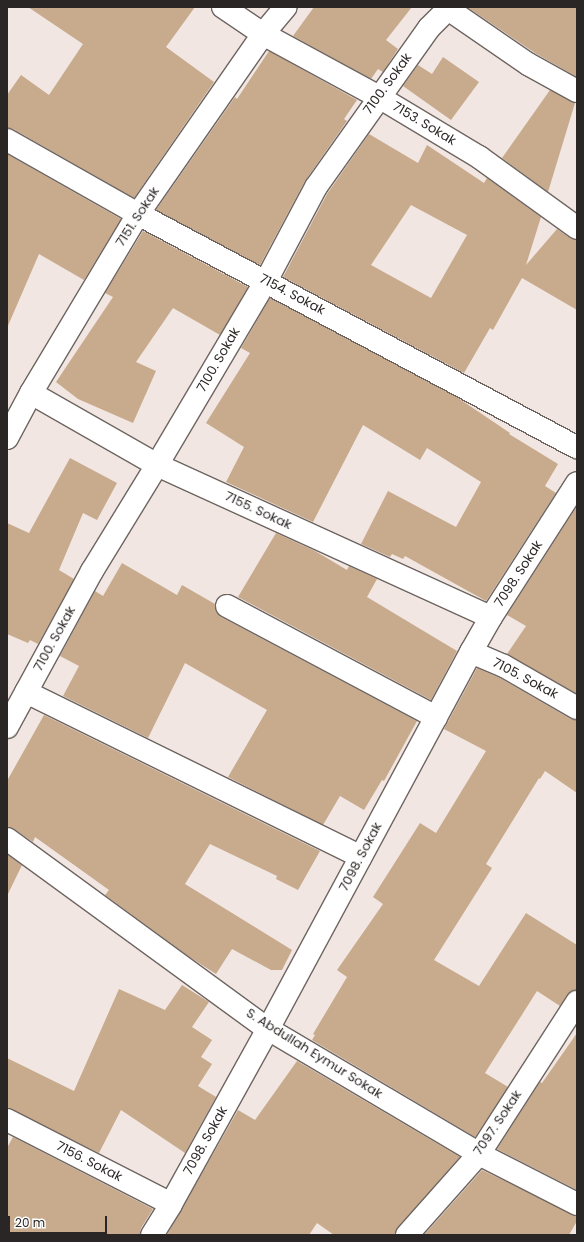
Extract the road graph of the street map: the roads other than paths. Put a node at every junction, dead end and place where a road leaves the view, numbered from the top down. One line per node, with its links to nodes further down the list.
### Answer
1 (223, 7): 4 (street, 7153. Sokak)
2 (286, 7): 4 (street, 7151. Sokak)
3 (449, 8): 5 (street); 6 (street, 7100. Sokak)
4 (263, 34): 6 (street, 7153. Sokak); 8 (street, 7151. Sokak)
5 (577, 91)
6 (379, 96): 9 (street, 7153. Sokak); 10 (street, 7100. Sokak)
7 (7, 140): 8 (street, 7154. Sokak)
8 (138, 214): 10 (street, 7154. Sokak); 11 (street, 7151. Sokak)
9 (577, 228)
10 (266, 281): 13 (street, 7154. Sokak); 14 (street, 7100. Sokak)
11 (31, 393): 12 (street, 7151. Sokak); 14 (street, 7155. Sokak)
12 (7, 438)
13 (577, 447)
14 (157, 465): 17 (street, 7155. Sokak); 19 (street, 7100. Sokak)
15 (577, 483): 17 (street, 7098. Sokak)
16 (227, 606): 21 (street)
17 (491, 618): 18 (street, 7098. Sokak)
18 (471, 652): 20 (street, 7105. Sokak); 21 (street, 7098. Sokak)
19 (26, 692): 22 (street, 7100. Sokak); 24 (street)
20 (577, 708)
21 (436, 717): 24 (street, 7098. Sokak)
22 (7, 727)
23 (7, 839): 26 (street, S. Abdullah Eymur Sokak)
24 (361, 857): 26 (street, 7098. Sokak)
25 (577, 1002): 28 (street, 7097. Sokak)
26 (268, 1029): 28 (street, S. Abdullah Eymur Sokak); 29 (street, 7098. Sokak)
27 (7, 1120): 29 (street, 7156. Sokak)
28 (479, 1154): 30 (street, S. Abdullah Eymur Sokak); 32 (street, 7097. Sokak)
29 (171, 1204): 31 (street, 7098. Sokak)
30 (577, 1204)
31 (152, 1235)
32 (407, 1235)

